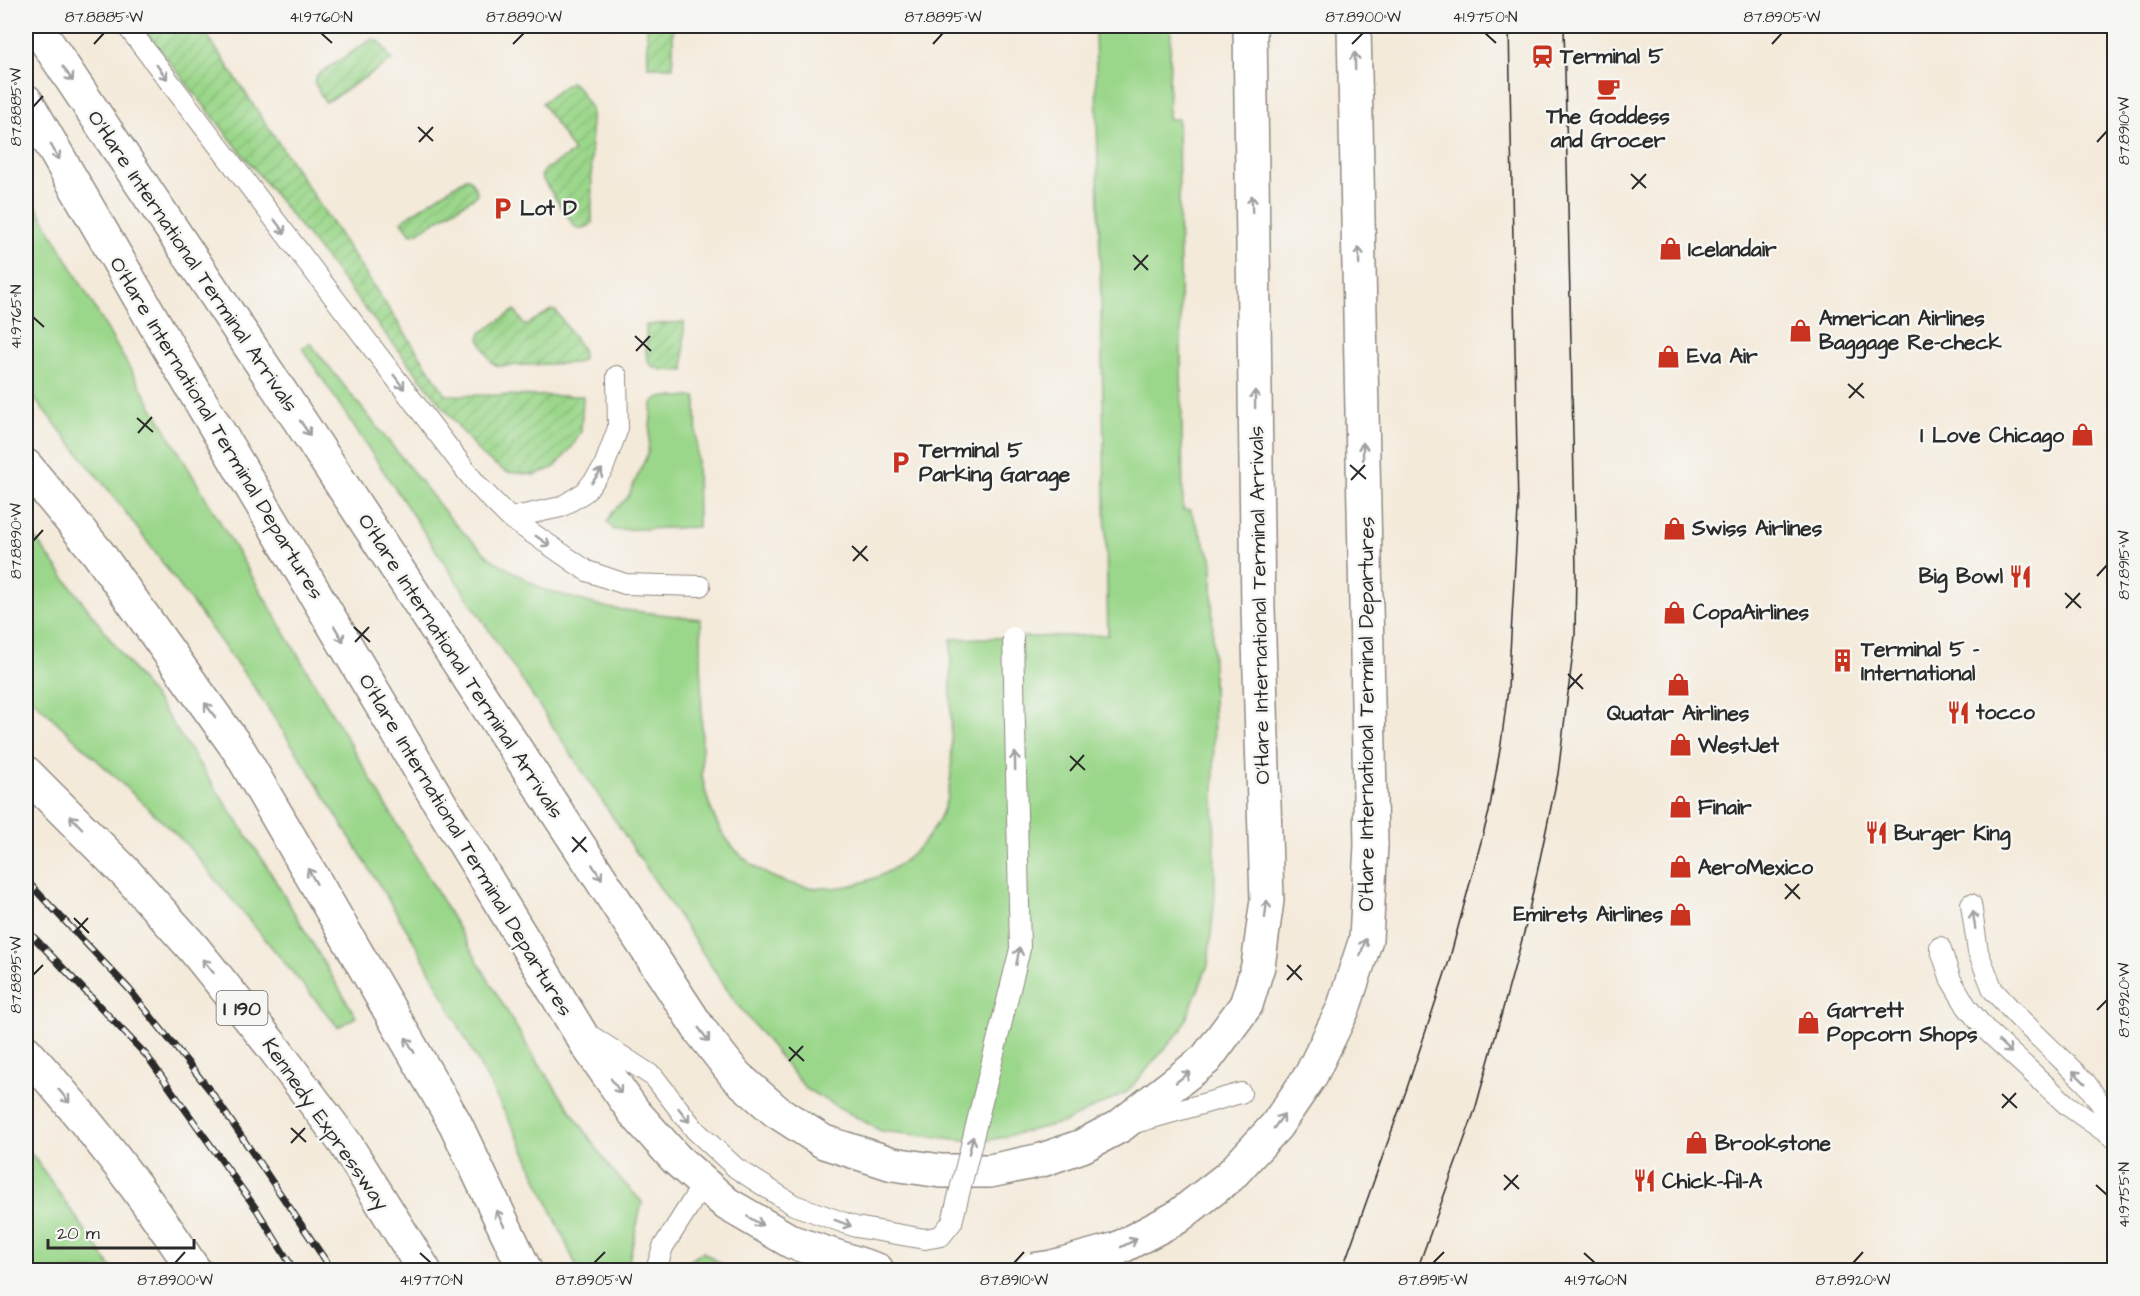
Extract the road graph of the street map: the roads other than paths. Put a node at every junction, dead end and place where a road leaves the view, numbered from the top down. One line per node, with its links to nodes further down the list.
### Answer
1 (36, 26): 18 (main road, O'Hare International Terminal Arrivals, one-way to 18)
2 (127, 26): 8 (lane, one-way to 8)
3 (1250, 26): 18 (main road, O'Hare International Terminal Arrivals, one-way to 3)
4 (1354, 26): 26 (main road, O'Hare International Terminal Departures, one-way to 4, bridge)
5 (26, 102): 14 (main road, O'Hare International Terminal Departures, one-way to 14)
6 (617, 376): 8 (lane, one-way to 6)
7 (26, 466): 23 (main road, one-way to 7)
8 (510, 518): 9 (lane, one-way to 9)
9 (700, 586)
10 (1013, 637): 14 (lane, one-way to 10, bridge)
11 (26, 773): 22 (main road, Kennedy Expressway / I 190, one-way to 11)
12 (1971, 904): 17 (lane, one-way to 12)
13 (1940, 947): 19 (lane, one-way to 19)
14 (576, 1026): 20 (main road, O'Hare International Terminal Departures, one-way to 20)
15 (26, 1052): 21 (main road, one-way to 21)
16 (1241, 1094): 18 (lane, O'Hare International Terminal Arrivals)
17 (2115, 1123)
18 (1120, 1126)
19 (2115, 1138)
20 (703, 1184): 24 (lane); 25 (main road, O'Hare International Terminal Departures, one-way to 25)
21 (194, 1270)
22 (424, 1270)
23 (525, 1270)
24 (656, 1270)
25 (878, 1270)
26 (1033, 1270)

